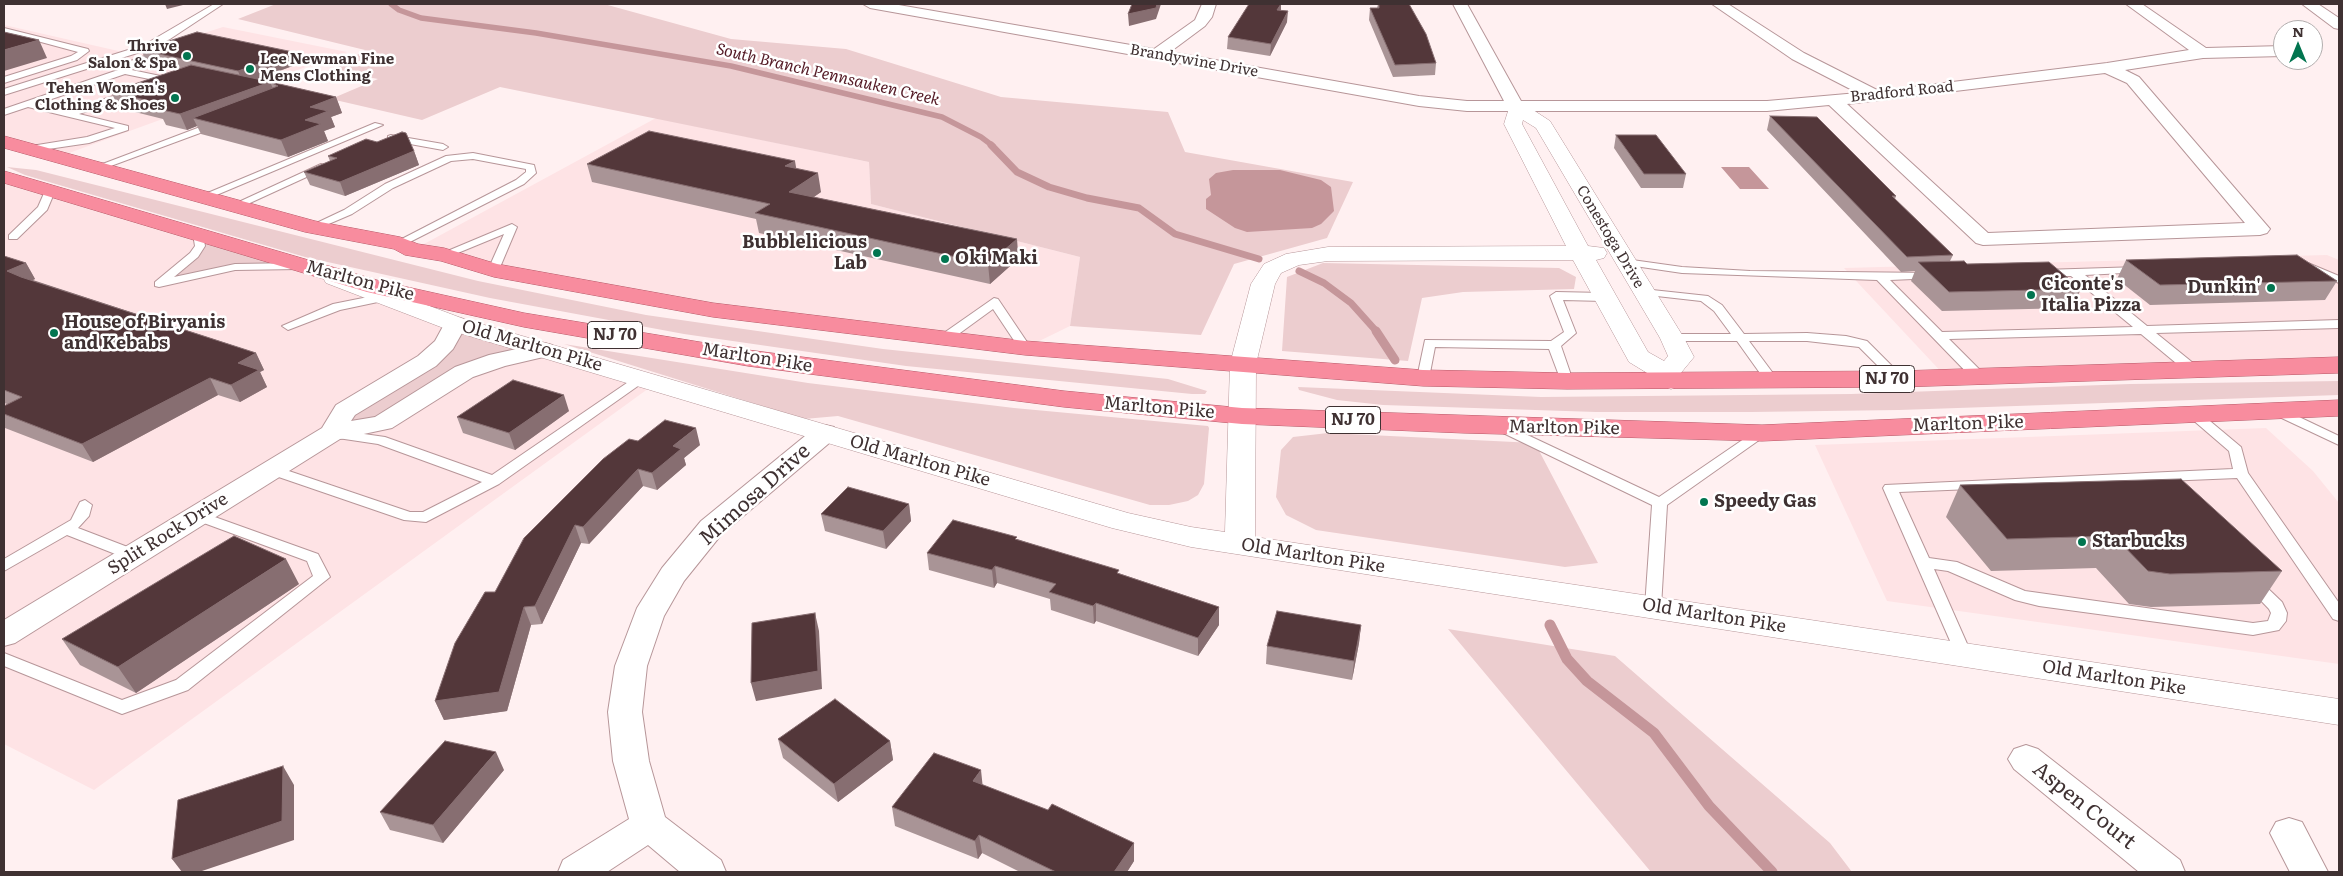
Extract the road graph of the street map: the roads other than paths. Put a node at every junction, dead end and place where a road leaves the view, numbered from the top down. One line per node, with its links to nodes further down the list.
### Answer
1 (219, 4): 19 (lane)
2 (870, 4): 14 (street, Brandywine Drive)
3 (1209, 4): 14 (street)
4 (1460, 4): 23 (street, Conestoga Drive)
5 (1720, 4): 20 (street)
6 (2133, 4): 13 (street)
7 (2309, 4): 8 (street)
8 (2339, 25)
9 (4, 30): 18 (lane)
10 (174, 50): 17 (lane)
11 (267, 50): 15 (lane)
12 (2273, 51): 13 (street, Bradford Road)
13 (2203, 53): 16 (street, Bradford Road)
14 (1158, 54): 23 (street, Brandywine Drive)
15 (304, 58)
16 (2106, 68): 20 (street, Bradford Road); 21 (street)
17 (124, 71): 22 (lane); 25 (lane)
18 (4, 80)
19 (4, 92)
20 (1877, 96): 21 (street, Bradford Road)
21 (1833, 100): 23 (street, Bradford Road)
22 (27, 104): 24 (lane); 25 (lane)
23 (1518, 108): 43 (street, Conestoga Drive); 45 (street, Conestoga Drive)
24 (4, 112)
25 (70, 114): 31 (lane)
26 (225, 121): 34 (lane)
27 (378, 125): 37 (lane)
28 (384, 141): 30 (lane)
29 (4, 142): 31 (highway, NJ 70)
30 (443, 147)
31 (28, 149): 34 (highway, NJ 70)
32 (4, 160): 34 (highway)
33 (331, 163): 38 (lane)
34 (89, 166): 37 (highway, NJ 70)
35 (4, 177): 36 (highway, Marlton Pike / NJ 70)
36 (50, 191): 40 (highway, Marlton Pike / NJ 70); 41 (lane)
37 (203, 197): 38 (highway, NJ 70)
38 (235, 206): 39 (highway, NJ 70)
39 (313, 227): 42 (highway, NJ 70); 42 (lane)
40 (198, 234): 47 (highway, Marlton Pike / NJ 70); 47 (lane)
41 (13, 237)
42 (400, 244): 44 (highway, NJ 70)
43 (1580, 253): 45 (street); 57 (street, Conestoga Drive); 70 (street)
44 (444, 255): 48 (highway, NJ 70); 48 (lane)
45 (1622, 258): 53 (lane); 55 (street, Conestoga Drive)
46 (2296, 266): 54 (lane)
47 (309, 268): 56 (highway, Marlton Pike / NJ 70); 58 (street, Old Marlton Pike)
48 (494, 270): 65 (highway, NJ 70)
49 (2151, 270): 50 (lane)
50 (2074, 272): 51 (lane); 62 (lane)
51 (2035, 273)
52 (1948, 275): 53 (lane)
53 (1880, 277): 63 (lane)
54 (2339, 280)
55 (1643, 292): 64 (lane); 66 (street, Conestoga Drive)
56 (414, 296): 58 (lane); 83 (highway, Marlton Pike / NJ 70)
57 (1604, 297): 67 (lane); 73 (street, Conestoga Drive)
58 (382, 298): 59 (street, Old Marlton Pike); 61 (lane)
59 (455, 324): 69 (street, Old Marlton Pike); 85 (street, Split Rock Drive)
60 (2339, 324): 62 (lane)
61 (288, 326)
62 (2145, 330): 63 (lane); 72 (lane)
63 (1938, 336): 74 (lane)
64 (1740, 337): 66 (lane); 77 (lane); 78 (lane)
65 (945, 338): 68 (highway, NJ 70); 68 (lane)
66 (1672, 338): 73 (street, Conestoga Drive)
67 (1554, 346): 76 (lane); 79 (lane)
68 (1025, 348): 70 (highway, NJ 70)
69 (544, 350): 75 (street, Old Marlton Pike); 85 (street, Split Rock Drive)
70 (1243, 364): 76 (highway, NJ 70); 83 (street)
71 (2339, 365): 72 (highway, NJ 70)
72 (2193, 370): 74 (highway, NJ 70)
73 (1669, 377): 78 (highway, NJ 70); 79 (highway, NJ 70)
74 (1979, 377): 77 (highway, NJ 70)
75 (640, 378): 86 (street, Old Marlton Pike); 92 (lane)
76 (1423, 378): 79 (highway, NJ 70)
77 (1899, 379): 78 (highway, NJ 70)
78 (1772, 380)
79 (1567, 381)
80 (2339, 408): 81 (highway, Marlton Pike / NJ 70)
81 (2276, 410): 82 (highway, Marlton Pike / NJ 70); 88 (lane)
82 (2193, 414): 87 (highway, Marlton Pike / NJ 70); 90 (lane)
83 (1242, 416): 84 (highway, Marlton Pike / NJ 70); 98 (street)
84 (1501, 426): 87 (highway, Marlton Pike / NJ 70); 94 (lane)
85 (332, 433): 89 (street, Split Rock Drive); 92 (lane)
86 (825, 433): 98 (street, Old Marlton Pike); 110 (street, Mimosa Drive)
87 (1762, 433): 94 (lane)
88 (2339, 441)
89 (272, 470): 92 (lane); 96 (street, Split Rock Drive)
90 (2241, 473): 91 (lane); 104 (lane)
91 (2138, 477): 93 (lane); 100 (lane)
92 (494, 481)
93 (2151, 490)
94 (1660, 503): 103 (lane)
95 (84, 505): 97 (lane)
96 (198, 516): 99 (street, Split Rock Drive); 107 (lane)
97 (66, 529): 99 (lane); 101 (lane)
98 (1240, 545): 103 (street, Old Marlton Pike)
99 (133, 555): 105 (street, Split Rock Drive)
100 (1924, 563): 102 (lane); 106 (lane)
101 (4, 566)
102 (2241, 573)
103 (1653, 607): 106 (street, Old Marlton Pike)
104 (2339, 615)
105 (4, 635)
106 (1964, 655): 108 (street, Old Marlton Pike)
107 (4, 659)
108 (2339, 712)
109 (2026, 759): 114 (street, Aspen Court)
110 (649, 825): 112 (street); 113 (street)
111 (2289, 833): 115 (street)
112 (577, 872)
113 (707, 872)
114 (2166, 872)
115 (2308, 872)

